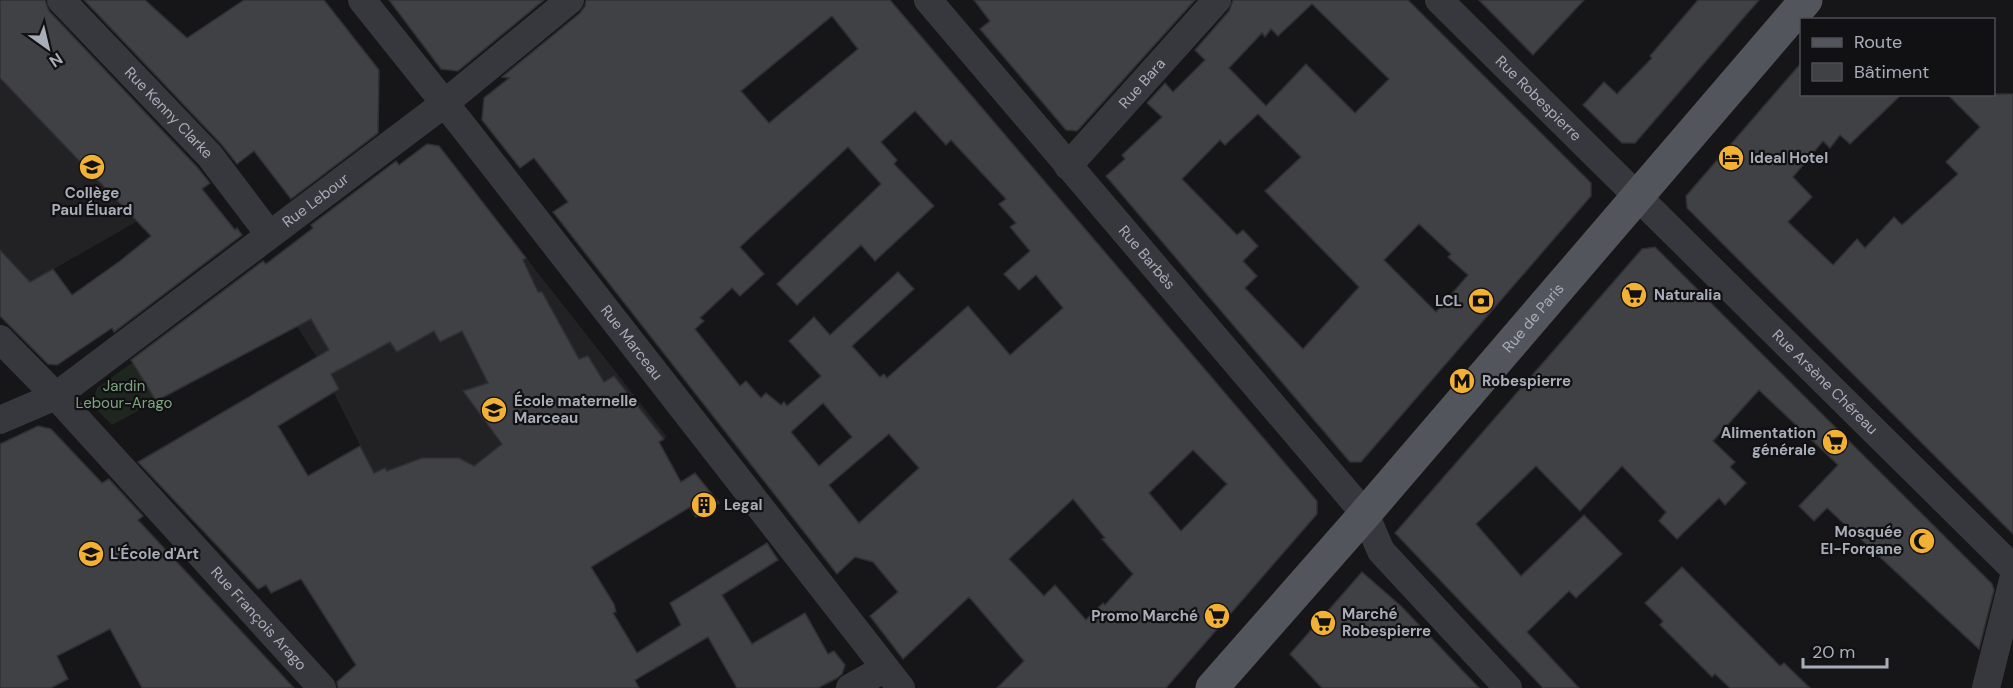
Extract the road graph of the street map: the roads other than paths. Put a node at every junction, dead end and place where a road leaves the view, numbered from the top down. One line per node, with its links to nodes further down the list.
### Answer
1 (61, 0): 11 (street, Rue Kenny Clarke)
2 (362, 0): 8 (street, Rue Marceau)
3 (570, 0): 8 (street, Rue Lebour)
4 (928, 0): 9 (street, Rue Barbès)
5 (1217, 0): 9 (street, Rue Bara)
6 (1439, 0): 10 (street, Rue Robespierre)
7 (1806, 0): 10 (main road, Rue de Paris)
8 (445, 103): 11 (street, Rue Lebour); 18 (street, Rue Marceau)
9 (1068, 166): 15 (street, Rue Barbès)
10 (1637, 196): 15 (main road, Rue de Paris); 16 (street, Rue Arsène Chéreau)
11 (269, 234): 13 (street, Rue Lebour)
12 (0, 339): 13 (street, Rue François Arago)
13 (56, 396): 14 (street, Rue Lebour); 19 (street, Rue François Arago)
14 (0, 420)
15 (1365, 514): 21 (main road, Rue de Paris); 22 (street, Rue Barbès)
16 (2013, 568)
17 (2013, 580): 23 (street)
18 (893, 678): 20 (street)
19 (322, 688)
20 (849, 688)
21 (1212, 688)
22 (1508, 688)
23 (1986, 688)

